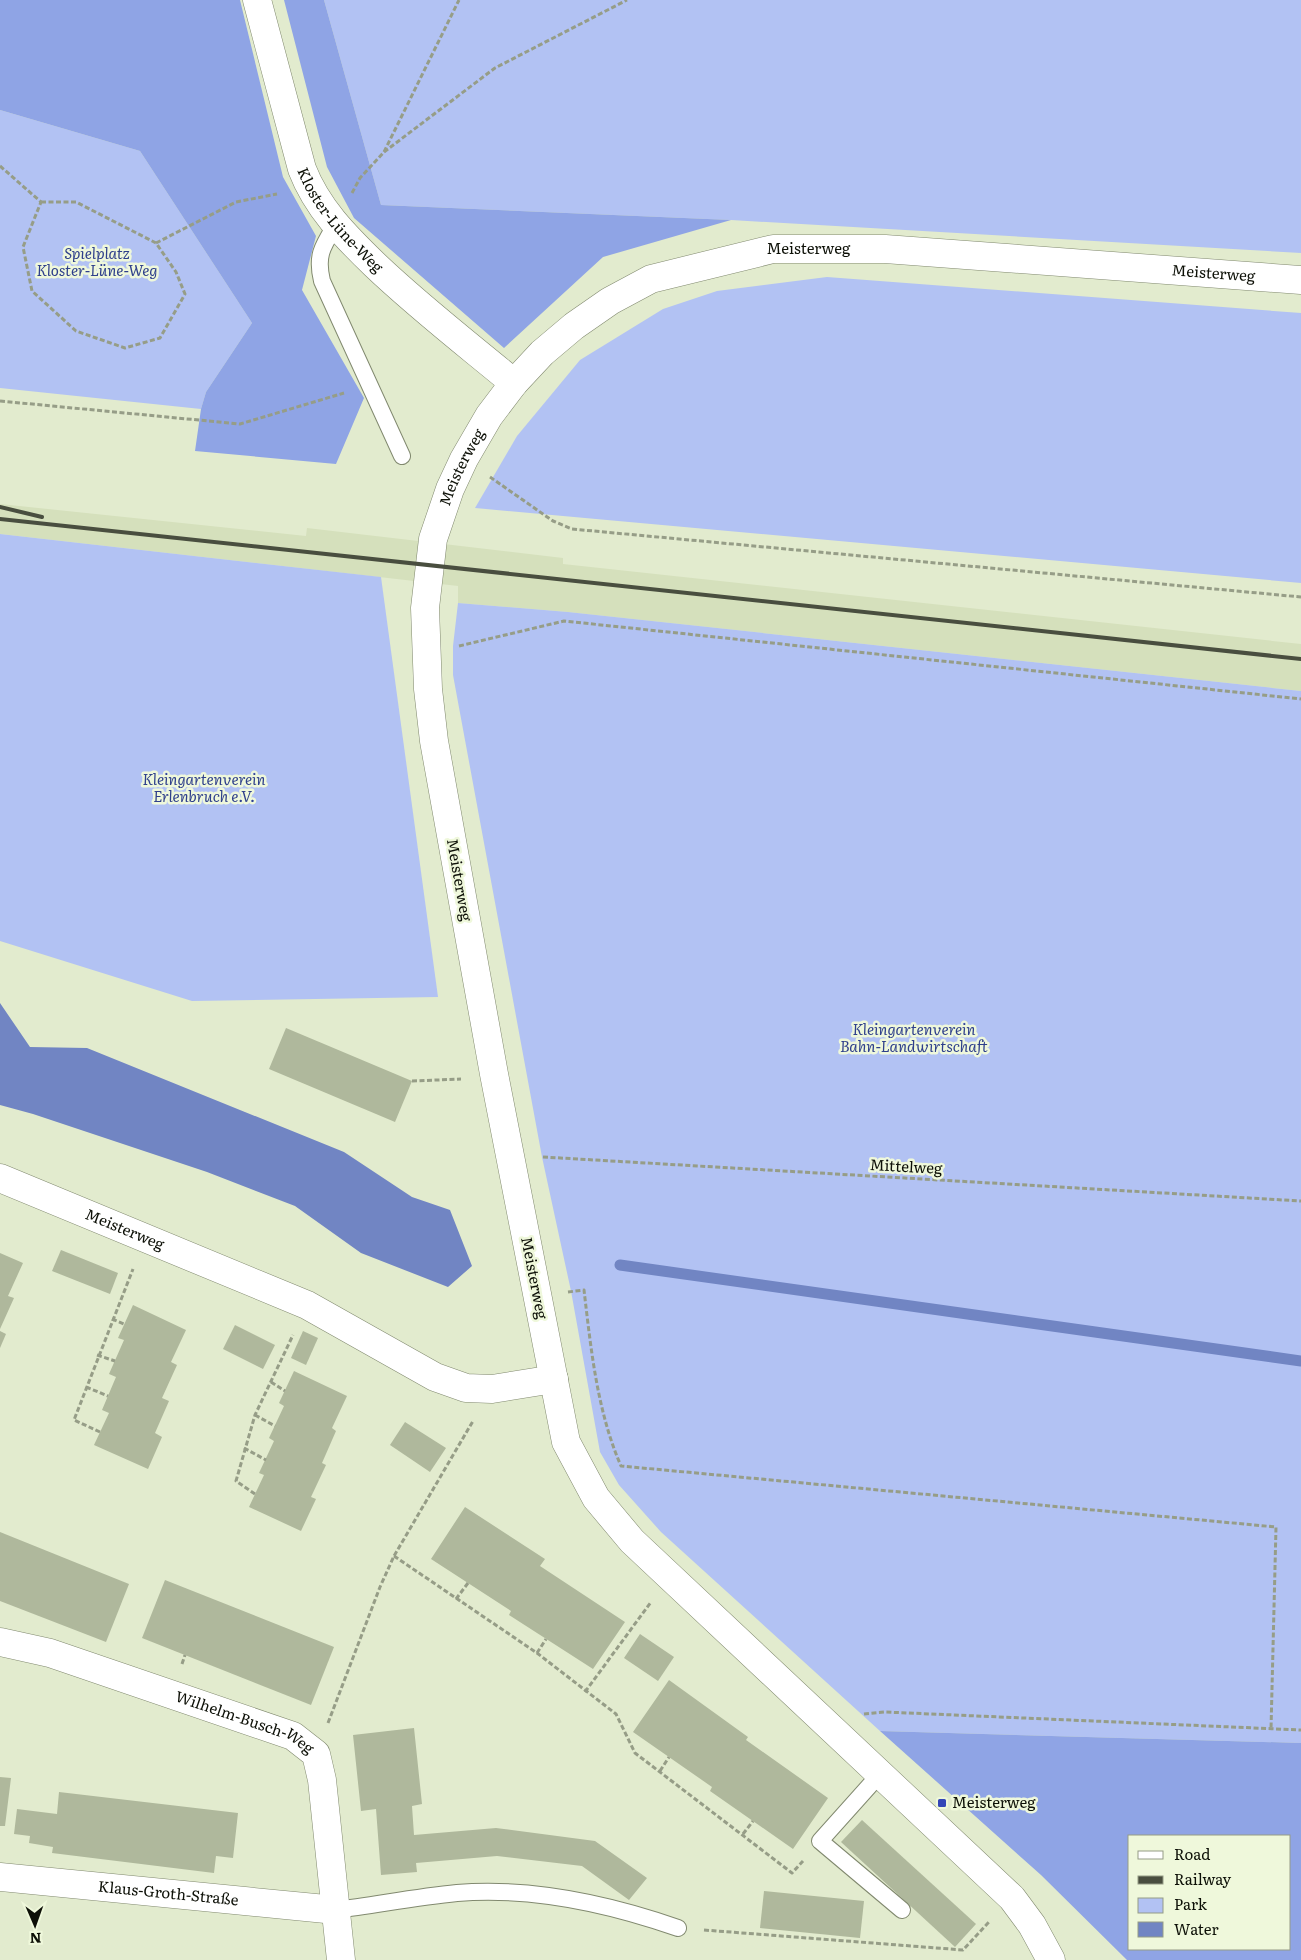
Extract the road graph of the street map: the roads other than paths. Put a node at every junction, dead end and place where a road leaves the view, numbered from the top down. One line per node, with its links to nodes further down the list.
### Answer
1 (257, 0): 2 (street, Kloster-Lüne-Weg)
2 (335, 226): 4 (street, Kloster-Lüne-Weg); 5 (lane)
3 (1301, 280): 4 (street, Meisterweg)
4 (514, 383): 7 (street, Meisterweg)
5 (402, 456)
6 (0, 1178): 7 (street, Meisterweg)
7 (554, 1380): 9 (street, Meisterweg)
8 (0, 1642): 11 (street, Wilhelm-Busch-Weg)
9 (880, 1774): 12 (lane); 15 (street, Meisterweg)
10 (0, 1877): 11 (street, Klaus-Groth-Straße)
11 (336, 1910): 13 (lane); 14 (street, Wilhelm-Busch-Weg)
12 (902, 1910)
13 (678, 1928)
14 (341, 1960)
15 (1050, 1960)

